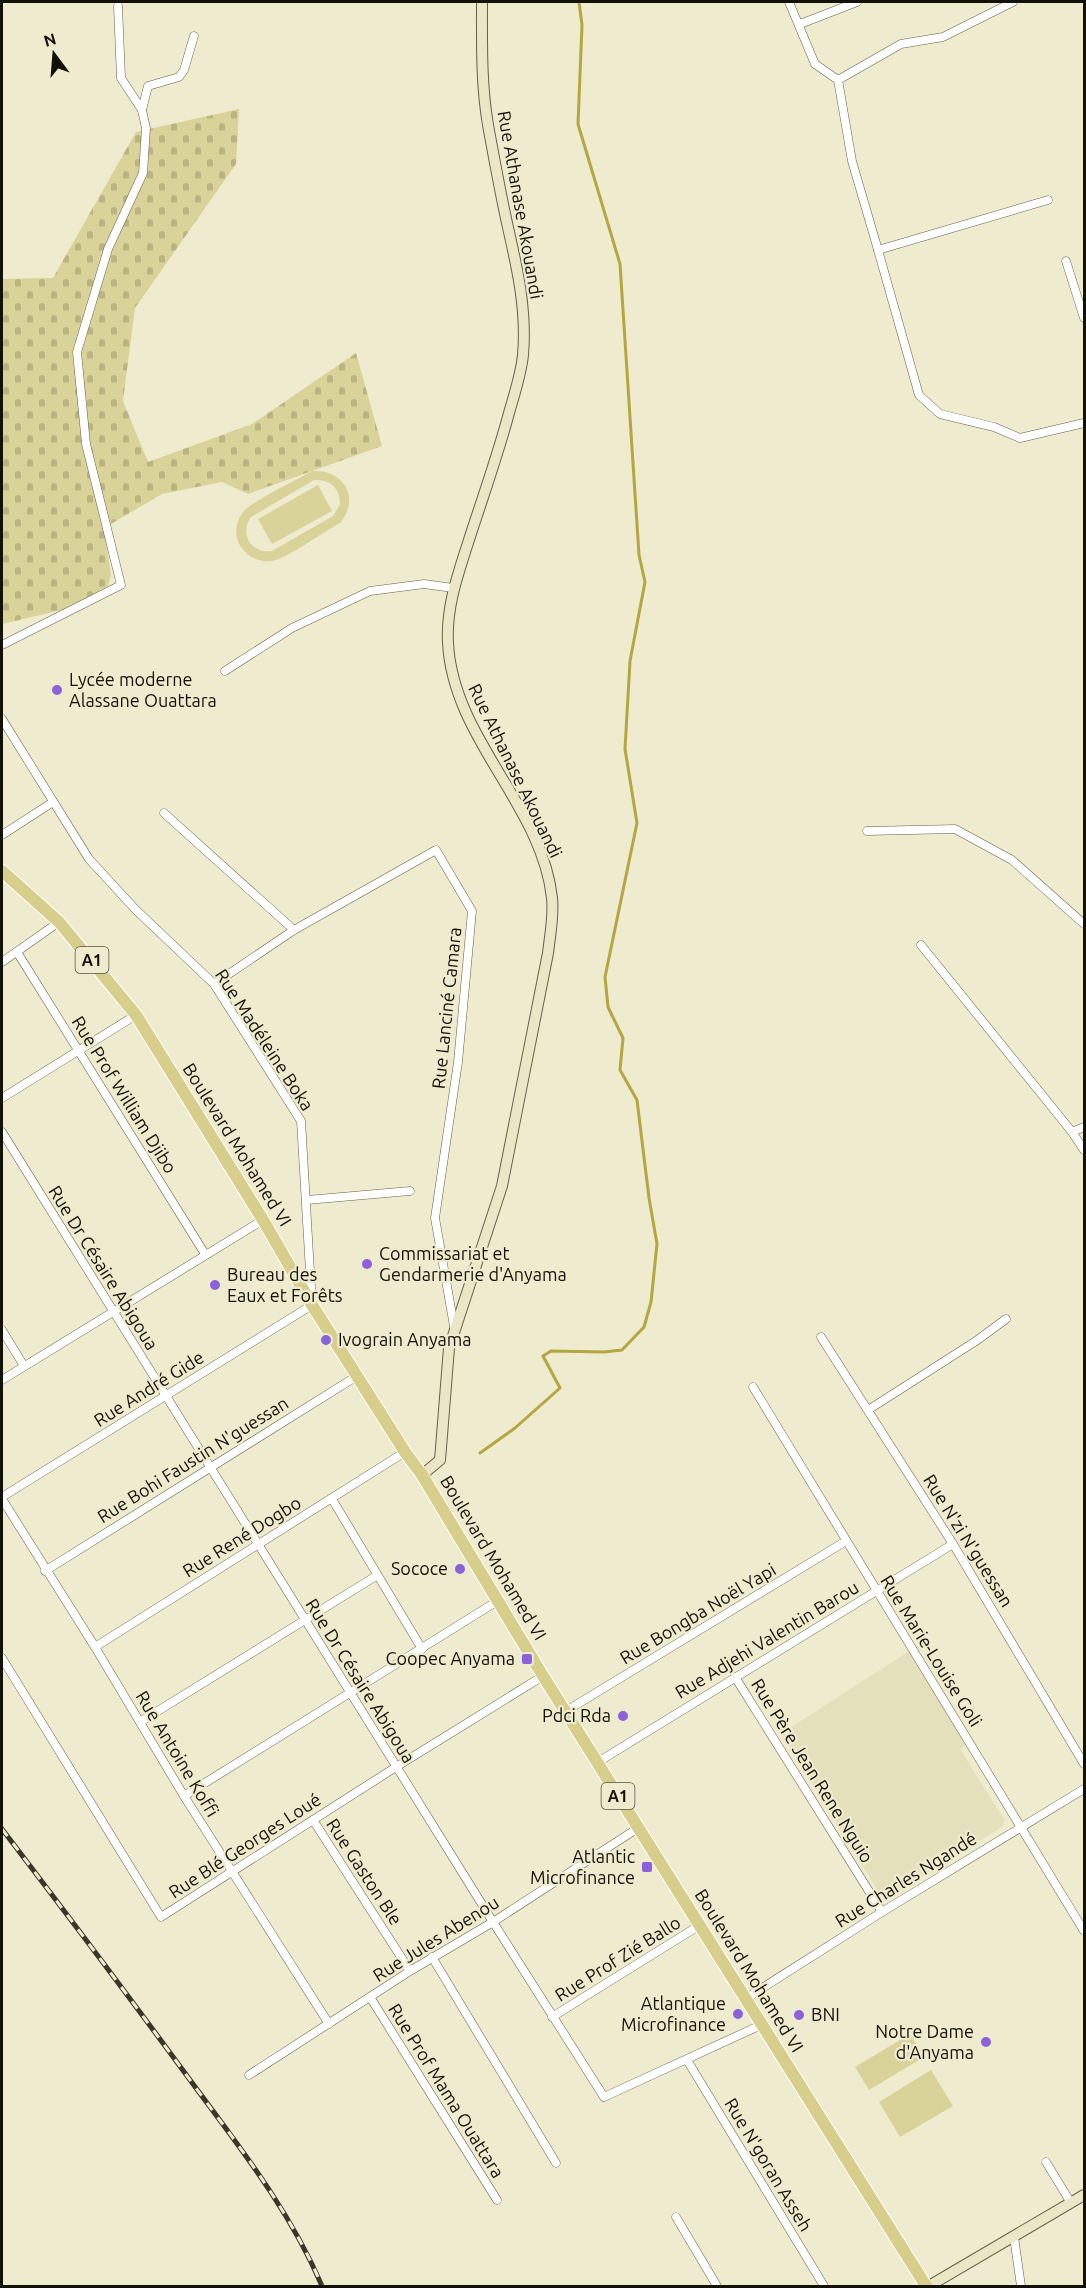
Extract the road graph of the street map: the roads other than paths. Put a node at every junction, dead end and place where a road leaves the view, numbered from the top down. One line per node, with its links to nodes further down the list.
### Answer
1 (482, 2): 15 (street, Rue Athanase Akouandi)
2 (789, 2): 6 (street)
3 (857, 2): 6 (street)
4 (1013, 2): 8 (street)
5 (118, 6): 9 (street)
6 (800, 24): 8 (street)
7 (194, 36): 9 (street)
8 (838, 80): 11 (street)
9 (142, 110): 16 (street)
10 (1048, 200): 11 (street)
11 (878, 250): 14 (street)
12 (1065, 261): 13 (street)
13 (1084, 318)
14 (1084, 423)
15 (453, 588): 17 (street); 45 (street, Rue Athanase Akouandi)
16 (2, 645)
17 (225, 671)
18 (2, 721): 19 (street, Rue Madéleine Boka)
19 (53, 802): 22 (street); 30 (street, Rue Madéleine Boka)
20 (164, 813): 26 (street)
21 (867, 831): 25 (street)
22 (2, 835)
23 (2, 871): 24 (main road, Boulevard Mohamed VI / A1)
24 (60, 922): 28 (street); 31 (main road, Boulevard Mohamed VI / A1)
25 (1084, 924)
26 (294, 930): 30 (street, Rue Lanciné Camara); 45 (street, Rue Lanciné Camara)
27 (921, 945): 36 (street)
28 (17, 952): 29 (street); 32 (street, Rue Prof William Djibo)
29 (2, 962)
30 (214, 984): 39 (street, Rue Madéleine Boka)
31 (136, 1015): 32 (street); 40 (main road, Boulevard Mohamed VI / A1)
32 (79, 1050): 33 (street); 41 (street, Rue Prof William Djibo)
33 (2, 1098)
34 (1084, 1127): 36 (street)
35 (2, 1132): 43 (street, Rue Dr Césaire Abigoua)
36 (1072, 1132): 37 (street)
37 (1084, 1150)
38 (410, 1191): 39 (street)
39 (307, 1200): 42 (street, Rue Madéleine Boka)
40 (263, 1220): 41 (street); 42 (main road, Boulevard Mohamed VI / A1)
41 (205, 1254): 43 (street)
42 (312, 1305): 49 (main road, Boulevard Mohamed VI / A1); 52 (street, Rue André Gide)
43 (113, 1312): 48 (street); 52 (street, Rue Dr Césaire Abigoua)
44 (1006, 1319): 53 (street)
45 (455, 1328): 56 (street, Rue Athanase Akouandi)
46 (2, 1330): 48 (street)
47 (821, 1337): 53 (street, Rue N'zi N'guessan)
48 (24, 1366): 50 (street)
49 (357, 1376): 54 (main road, Boulevard Mohamed VI / A1); 55 (street, Rue Bohi Faustin N'guessan)
50 (2, 1380)
51 (753, 1387): 59 (street, Rue Marie-Louise Goli)
52 (165, 1397): 55 (street, Rue Dr Césaire Abigoua); 57 (street, Rue André Gide)
53 (868, 1410): 61 (street, Rue N'zi N'guessan)
54 (405, 1452): 56 (main road, Boulevard Mohamed VI / A1); 58 (street, Rue René Dogbo)
55 (209, 1467): 60 (street, Rue Dr Césaire Abigoua); 62 (street, Rue Bohi Faustin N'guessan)
56 (422, 1475): 65 (main road, Boulevard Mohamed VI / A1)
57 (2, 1498): 62 (street, Rue Antoine Koffi)
58 (332, 1499): 60 (street, Rue René Dogbo); 63 (street)
59 (846, 1541): 64 (street, Rue Marie-Louise Goli); 73 (street, Rue Bongba Noël Yapi)
60 (259, 1544): 66 (street, Rue Dr Césaire Abigoua); 67 (street, Rue René Dogbo)
61 (953, 1544): 64 (street, Rue Adjehi Valentin Barou); 76 (street, Rue N'zi N'guessan)
62 (45, 1571): 67 (street, Rue Antoine Koffi)
63 (376, 1576): 66 (street); 68 (street)
64 (876, 1592): 71 (street, Rue Adjehi Valentin Barou); 81 (street, Rue Marie-Louise Goli)
65 (499, 1600): 68 (street); 70 (main road, Boulevard Mohamed VI / A1)
66 (304, 1620): 72 (street, Rue Dr Césaire Abigoua); 74 (street)
67 (95, 1647): 74 (street, Rue Antoine Koffi)
68 (422, 1649): 72 (street)
69 (2, 1658): 83 (street, Rue Blé Georges Loué)
70 (543, 1676): 73 (main road, Boulevard Mohamed VI / A1); 77 (street, Rue Blé Georges Loué)
71 (735, 1677): 75 (street, Rue Adjehi Valentin Barou); 84 (street, Rue Père Jean Rene Nguio)
72 (351, 1692): 77 (street, Rue Dr Césaire Abigoua); 79 (street)
73 (566, 1711): 75 (main road, Boulevard Mohamed VI / A1)
74 (140, 1722): 79 (street, Rue Antoine Koffi)
75 (598, 1762): 82 (main road, Boulevard Mohamed VI / A1)
76 (1084, 1764)
77 (396, 1767): 80 (street, Rue Blé Georges Loué); 85 (street, Rue Dr Césaire Abigoua)
78 (1084, 1789): 81 (street, Rue Charles Ngandé)
79 (184, 1796): 83 (street, Rue Antoine Koffi)
80 (313, 1820): 83 (street, Rue Blé Georges Loué); 89 (street, Rue Gaston Ble)
81 (1020, 1827): 84 (street, Rue Charles Ngandé); 87 (street, Rue Marie-Louise Goli)
82 (638, 1828): 85 (street, Rue Jules Abenou); 86 (main road, Boulevard Mohamed VI / A1)
83 (232, 1871): 93 (street, Rue Antoine Koffi)
84 (882, 1912): 91 (street, Rue Charles Ngandé)
85 (492, 1922): 88 (street, Rue Jules Abenou); 92 (street, Rue Dr Césaire Abigoua)
86 (700, 1925): 91 (main road, Boulevard Mohamed VI / A1); 92 (street, Rue Prof Zié Ballo)
87 (1084, 1930)
88 (432, 1957): 89 (street, Rue Jules Abenou); 98 (street)
89 (410, 1971): 90 (street, Rue Jules Abenou)
90 (370, 1997): 93 (street, Rue Jules Abenou); 100 (street, Rue Prof Mama Ouattara)
91 (745, 1999): 94 (main road, Boulevard Mohamed VI / A1)
92 (552, 2018): 95 (street, Rue Dr Césaire Abigoua)
93 (329, 2024): 96 (street, Rue Jules Abenou)
94 (761, 2025): 95 (street, Rue Dr Césaire Abigoua); 107 (main road, Boulevard Mohamed VI / A1)
95 (687, 2060): 106 (street, Rue N'goran Asseh)
96 (249, 2075)
97 (1046, 2162): 101 (street)
98 (556, 2163)
99 (1084, 2195): 101 (street)
100 (497, 2200)
101 (1071, 2203): 103 (street)
102 (675, 2217): 104 (street)
103 (1014, 2237): 107 (street); 108 (street)
104 (716, 2284): 105 (street)
105 (706, 2286)
106 (824, 2286)
107 (928, 2286)
108 (1022, 2286)

